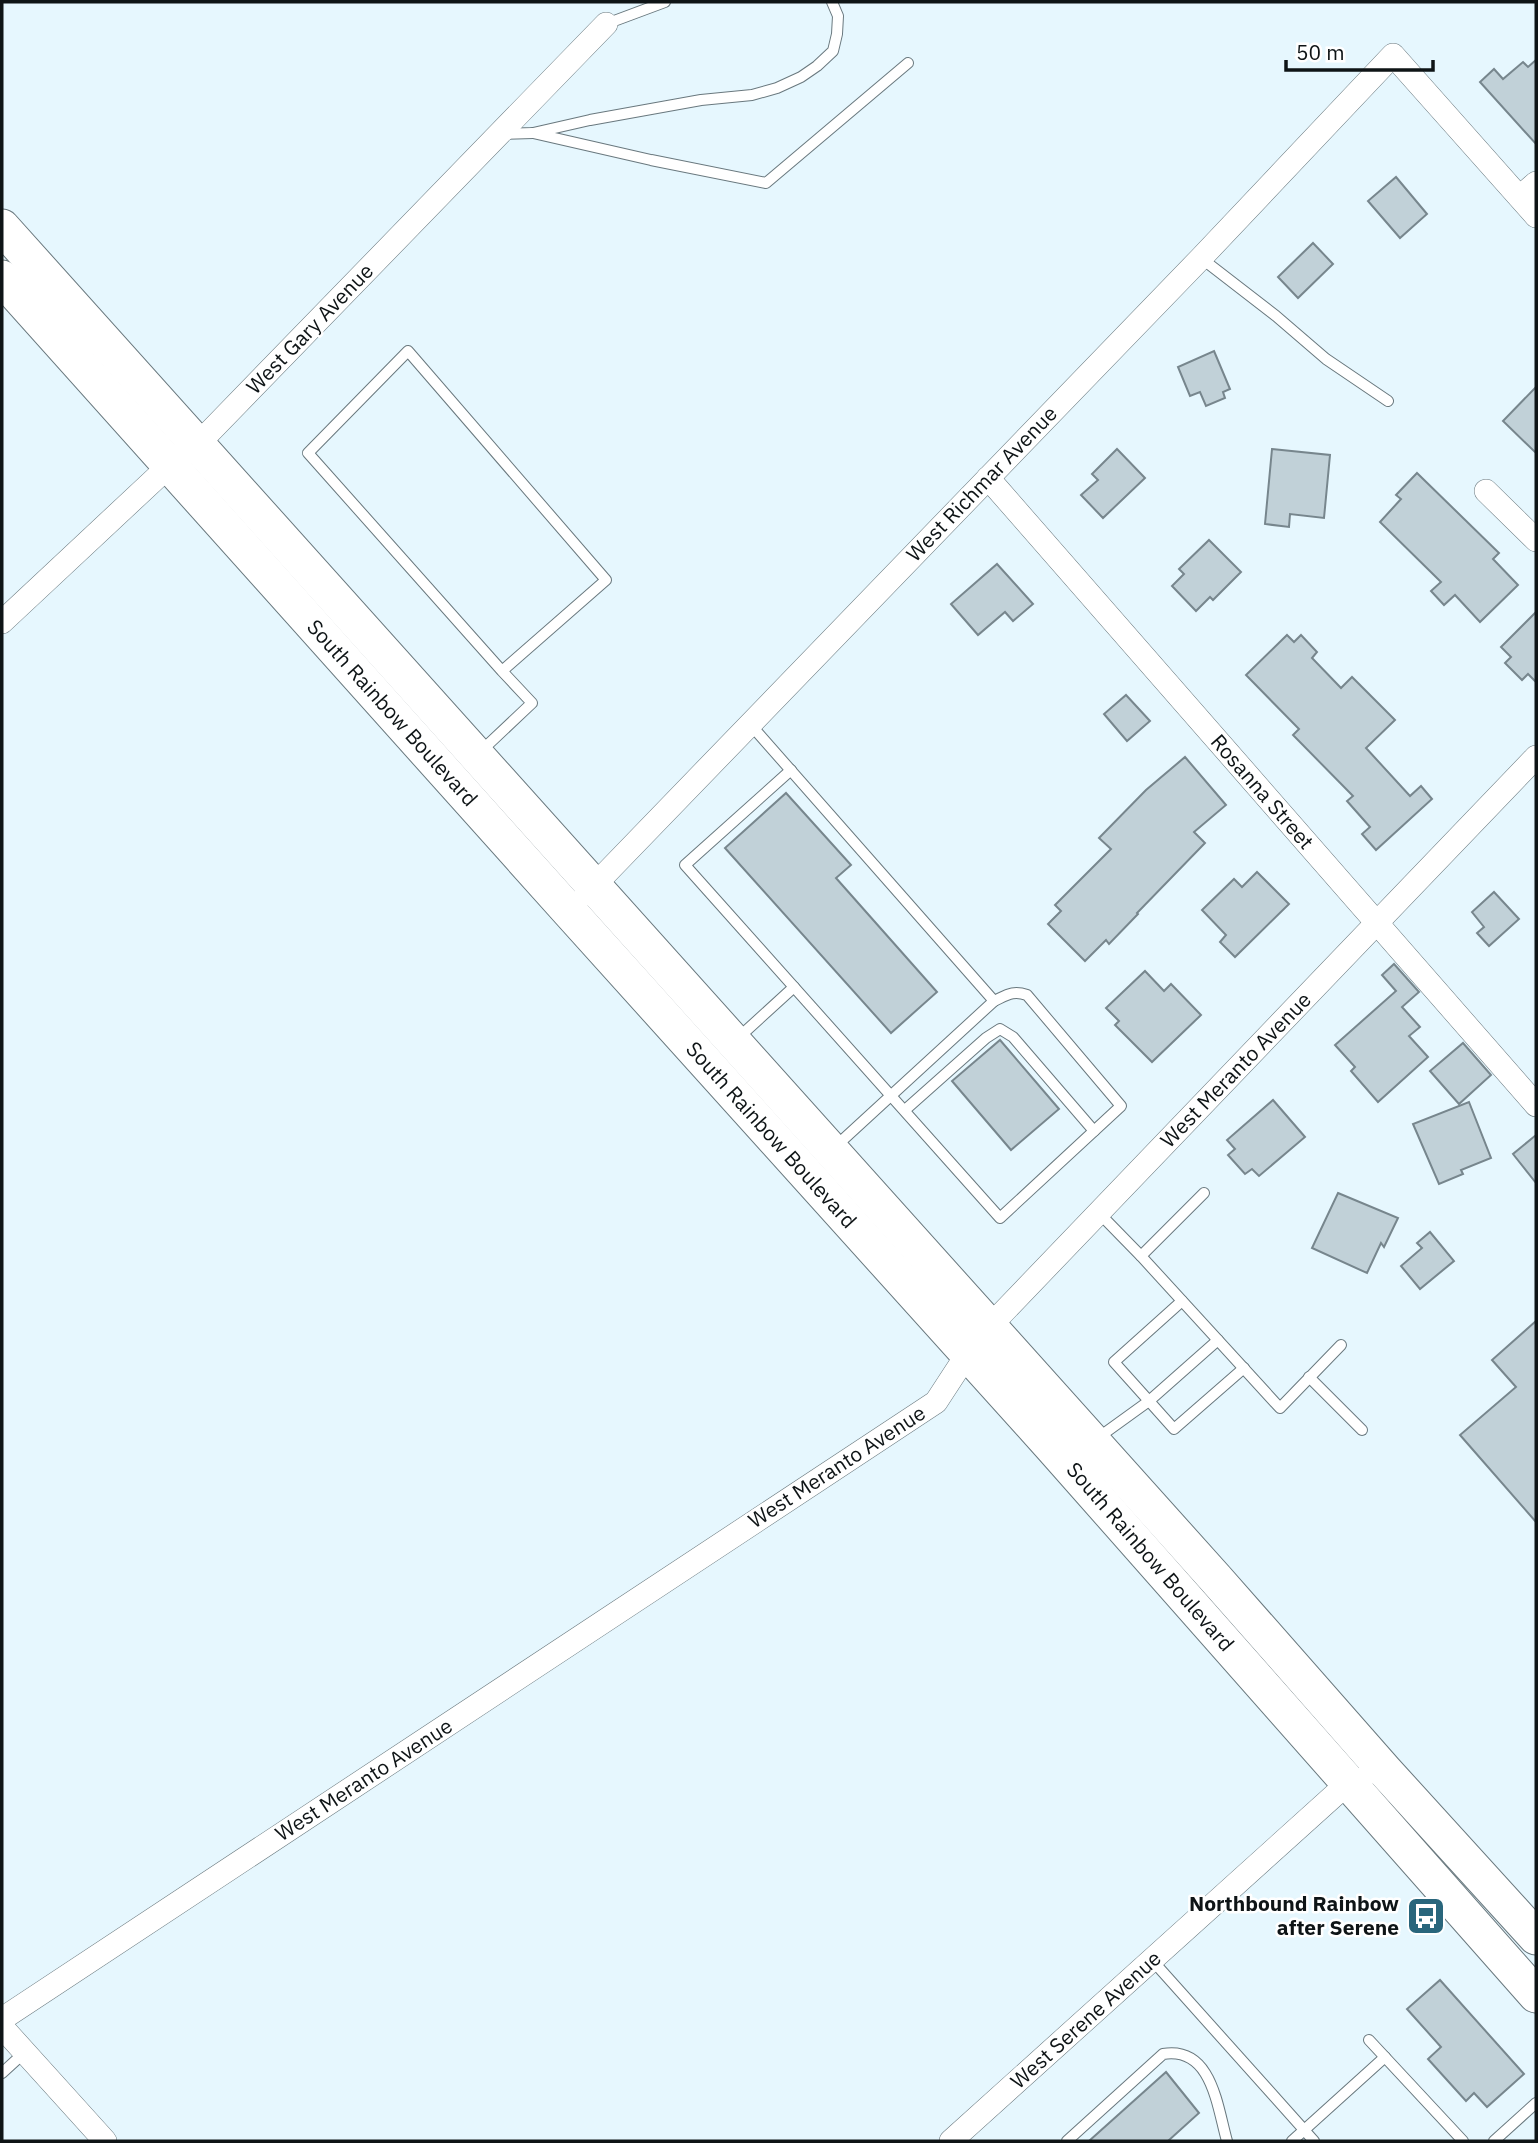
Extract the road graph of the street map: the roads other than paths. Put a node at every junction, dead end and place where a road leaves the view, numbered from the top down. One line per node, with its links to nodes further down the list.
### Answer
1 (665, 2): 3 (lane)
2 (832, 2): 5 (lane)
3 (606, 24): 6 (street, West Gary Avenue)
4 (908, 63): 5 (lane)
5 (533, 133): 6 (lane)
6 (500, 134): 13 (street, West Gary Avenue)
7 (1528, 190): 8 (street); 10 (street, West Richmar Avenue)
8 (1536, 216)
9 (2, 227): 13 (main road, South Rainbow Boulevard)
10 (1201, 258): 12 (lane); 14 (street, West Richmar Avenue)
11 (2, 278): 13 (main road, South Rainbow Boulevard)
12 (1388, 401)
13 (183, 455): 17 (street, West Gary Avenue); 20 (main road, South Rainbow Boulevard); 24 (main road, South Rainbow Boulevard)
14 (988, 478): 19 (street, West Richmar Avenue); 25 (street, Rosanna Street)
15 (1486, 491): 16 (street)
16 (1536, 540)
17 (2, 622)
18 (502, 671): 18 (lane); 20 (lane)
19 (750, 724): 22 (lane); 23 (street, West Richmar Avenue)
20 (477, 755): 23 (main road, South Rainbow Boulevard)
21 (1536, 757): 25 (street, West Meranto Avenue)
22 (791, 770): 26 (lane); 27 (lane)
23 (593, 886): 24 (street, West Richmar Avenue); 28 (main road, South Rainbow Boulevard)
24 (569, 911): 38 (main road, South Rainbow Boulevard)
25 (1376, 923): 30 (street, Rosanna Street); 35 (street, West Meranto Avenue)
26 (794, 987): 28 (lane); 29 (lane)
27 (994, 1001): 29 (lane); 32 (lane)
28 (734, 1041): 33 (main road, South Rainbow Boulevard)
29 (892, 1095): 31 (lane); 33 (lane)
30 (1536, 1105)
31 (905, 1110): 32 (lane); 32 (lane)
32 (1094, 1131)
33 (831, 1151): 38 (main road, South Rainbow Boulevard)
34 (1204, 1193): 36 (lane)
35 (1099, 1213): 36 (lane); 38 (street, West Meranto Avenue)
36 (1141, 1256): 37 (lane)
37 (1182, 1301): 39 (lane); 43 (lane)
38 (978, 1340): 45 (main road, South Rainbow Boulevard); 47 (main road, South Rainbow Boulevard); 51 (street, West Meranto Avenue)
39 (1218, 1340): 41 (lane); 43 (lane)
40 (1341, 1345): 42 (lane)
41 (1244, 1368): 42 (lane); 43 (lane)
42 (1309, 1377): 44 (lane)
43 (1149, 1401): 45 (lane)
44 (1362, 1430)
45 (1093, 1442): 46 (main road, South Rainbow Boulevard)
46 (1385, 1771): 47 (street, West Serene Avenue); 48 (main road, South Rainbow Boulevard)
47 (1348, 1783): 49 (street, West Serene Avenue); 50 (main road, South Rainbow Boulevard)
48 (1536, 1937)
49 (1152, 1960): 58 (lane); 61 (street, West Serene Avenue)
50 (1536, 1995)
51 (2, 2019)
52 (2, 2026): 54 (street)
53 (1369, 2040): 55 (lane)
54 (25, 2052): 56 (lane); 60 (street)
55 (1385, 2057): 58 (lane); 66 (lane)
56 (2, 2073)
57 (1536, 2104): 59 (lane)
58 (1304, 2130): 64 (lane); 65 (lane)
59 (1497, 2140)
60 (105, 2141)
61 (951, 2141)
62 (1067, 2141): 63 (lane)
63 (1227, 2141)
64 (1292, 2141)
65 (1314, 2141)
66 (1463, 2141)

